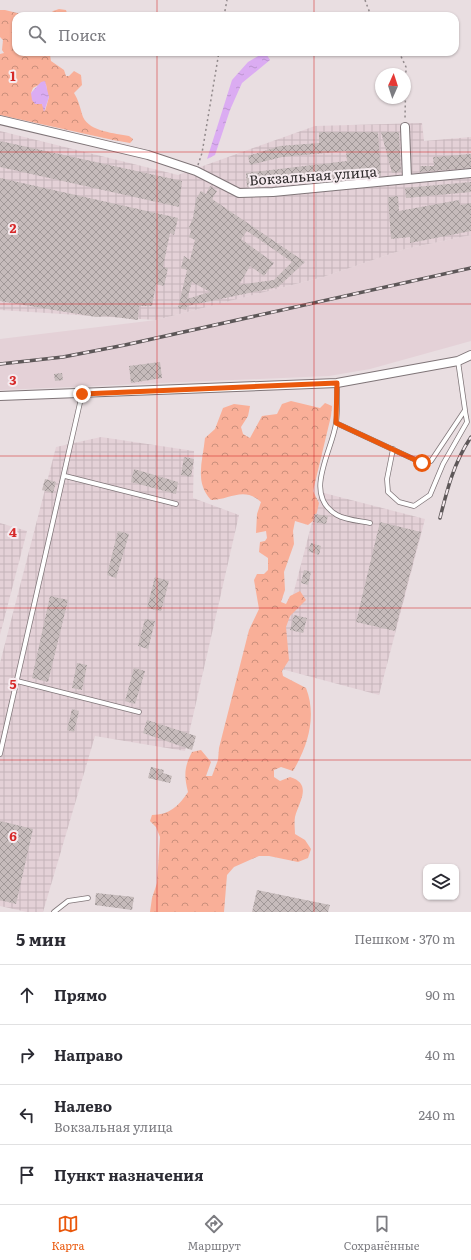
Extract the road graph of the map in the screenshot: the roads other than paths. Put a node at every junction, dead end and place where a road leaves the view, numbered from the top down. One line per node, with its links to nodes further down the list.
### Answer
1 (0, 120): 4 (street, Вокзальная улица)
2 (405, 127): 4 (street)
3 (471, 173): 4 (street, Вокзальная улица)
4 (407, 179)
5 (471, 355): 6 (street)
6 (458, 361): 7 (street); 10 (lane)
7 (337, 383): 8 (street); 11 (lane)
8 (82, 394): 9 (street); 13 (lane)
9 (0, 396)
10 (465, 410): 12 (lane); 12 (lane)
11 (336, 423): 12 (lane); 15 (lane)
12 (392, 449)
13 (65, 476): 14 (lane); 16 (lane)
14 (176, 504)
15 (370, 523)
16 (17, 681): 17 (lane); 18 (lane)
17 (139, 712)
18 (0, 754)
19 (88, 898): 20 (lane)
20 (54, 912)

